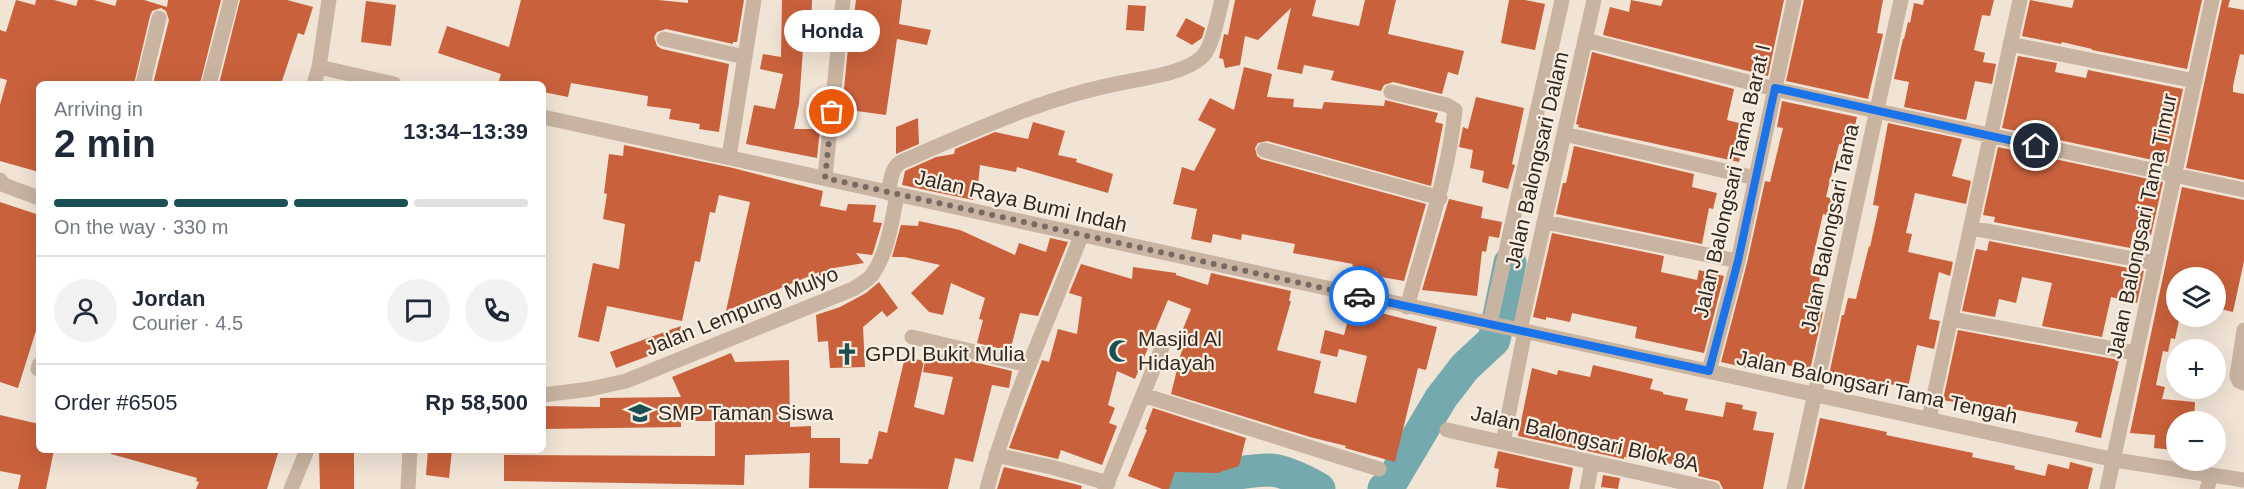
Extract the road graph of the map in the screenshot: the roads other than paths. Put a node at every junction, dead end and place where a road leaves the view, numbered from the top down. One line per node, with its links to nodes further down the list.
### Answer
1 (231, 0): 19 (street)
2 (329, 0): 17 (street)
3 (754, 0): 16 (street)
4 (843, 0): 32 (street)
5 (1222, 0): 36 (street, Jalan Lempung Mulyo)
6 (1562, 0): 46 (street)
7 (1594, 0): 14 (street, Jalan Balongsari Dalam)
8 (1794, 0): 23 (street, Jalan Balongsari Tama Barat I)
9 (1901, 0): 25 (street, Jalan Balongsari Tama)
10 (2020, 0): 15 (street)
11 (2212, 0): 22 (street, Jalan Balongsari Tama Timur)
12 (159, 18): 18 (street)
13 (664, 39): 16 (street)
14 (1585, 40): 23 (street); 27 (street, Jalan Balongsari Dalam)
15 (2010, 44): 22 (street); 28 (street)
16 (746, 57): 30 (street)
17 (319, 67): 20 (street); 21 (street)
18 (144, 81)
19 (210, 81)
20 (315, 81)
21 (381, 81)
22 (2194, 81): 31 (street, Jalan Balongsari Tama Timur)
23 (1775, 88): 25 (street); 33 (street, Jalan Balongsari Tama Barat I)
24 (1391, 92): 38 (street)
25 (1876, 112): 28 (street); 57 (street, Jalan Balongsari Tama)
26 (546, 118): 30 (street, Jalan Raya Bumi Indah)
27 (1564, 134): 33 (street); 39 (street, Jalan Balongsari Dalam)
28 (1990, 136): 31 (street); 40 (street)
29 (1264, 150): 38 (street)
30 (729, 157): 32 (street, Jalan Raya Bumi Indah)
31 (2174, 175): 35 (street); 43 (street, Jalan Balongsari Tama Timur)
32 (825, 178): 36 (street, Jalan Raya Bumi Indah)
33 (1756, 178): 42 (street, Jalan Balongsari Tama Barat I)
34 (0, 180): 37 (street)
35 (2244, 190)
36 (893, 194): 41 (street, Jalan Raya Bumi Indah); 55 (street, Jalan Lempung Mulyo)
37 (36, 197)
38 (1440, 198): 44 (street)
39 (1545, 222): 42 (street); 47 (street, Jalan Balongsari Dalam)
40 (1971, 228): 43 (street); 45 (street)
41 (1081, 236): 44 (street, Jalan Raya Bumi Indah); 52 (street)
42 (1738, 261): 53 (street, Jalan Balongsari Tama Barat I)
43 (2155, 263): 51 (street, Jalan Balongsari Tama Timur)
44 (1407, 307): 46 (street, Jalan Raya Bumi Indah)
45 (1951, 319): 51 (street); 58 (street)
46 (1491, 323): 47 (street, Jalan Balongsari Tama Tengah)
47 (1518, 329): 53 (street, Jalan Balongsari Tama Tengah); 60 (street, Jalan Balongsari Dalam)
48 (2244, 330): 54 (street)
49 (912, 336): 52 (street)
50 (1163, 345): 56 (street)
51 (2135, 353): 64 (street, Jalan Balongsari Tama Timur)
52 (1028, 365): 63 (street)
53 (1709, 371): 57 (street, Jalan Balongsari Tama Tengah)
54 (2244, 383)
55 (546, 395)
56 (1143, 395): 66 (street); 69 (street)
57 (1815, 395): 58 (street, Jalan Balongsari Tama Tengah); 76 (street, Jalan Balongsari Tama)
58 (1929, 420): 64 (street, Jalan Balongsari Tama Tengah)
59 (1447, 430): 60 (street, Jalan Balongsari Blok 8A)
60 (1503, 442): 65 (street, Jalan Balongsari Blok 8A)
61 (306, 453): 71 (street)
62 (410, 453): 72 (street)
63 (996, 455): 69 (street); 73 (street)
64 (2115, 460): 68 (street, Jalan Balongsari Tama Tengah); 77 (street, Jalan Balongsari Tama Timur)
65 (1592, 462): 70 (street, Jalan Balongsari Blok 8A); 74 (street)
66 (1379, 469)
67 (2244, 480): 68 (street, Jalan Balongsari Tama Tengah)
68 (2209, 482)
69 (1106, 486)
70 (1684, 486): 75 (street, Jalan Balongsari Blok 8A)
71 (291, 489)
72 (408, 489)
73 (987, 489)
74 (1587, 489)
75 (1713, 489)
76 (1794, 489)
77 (2107, 489)

